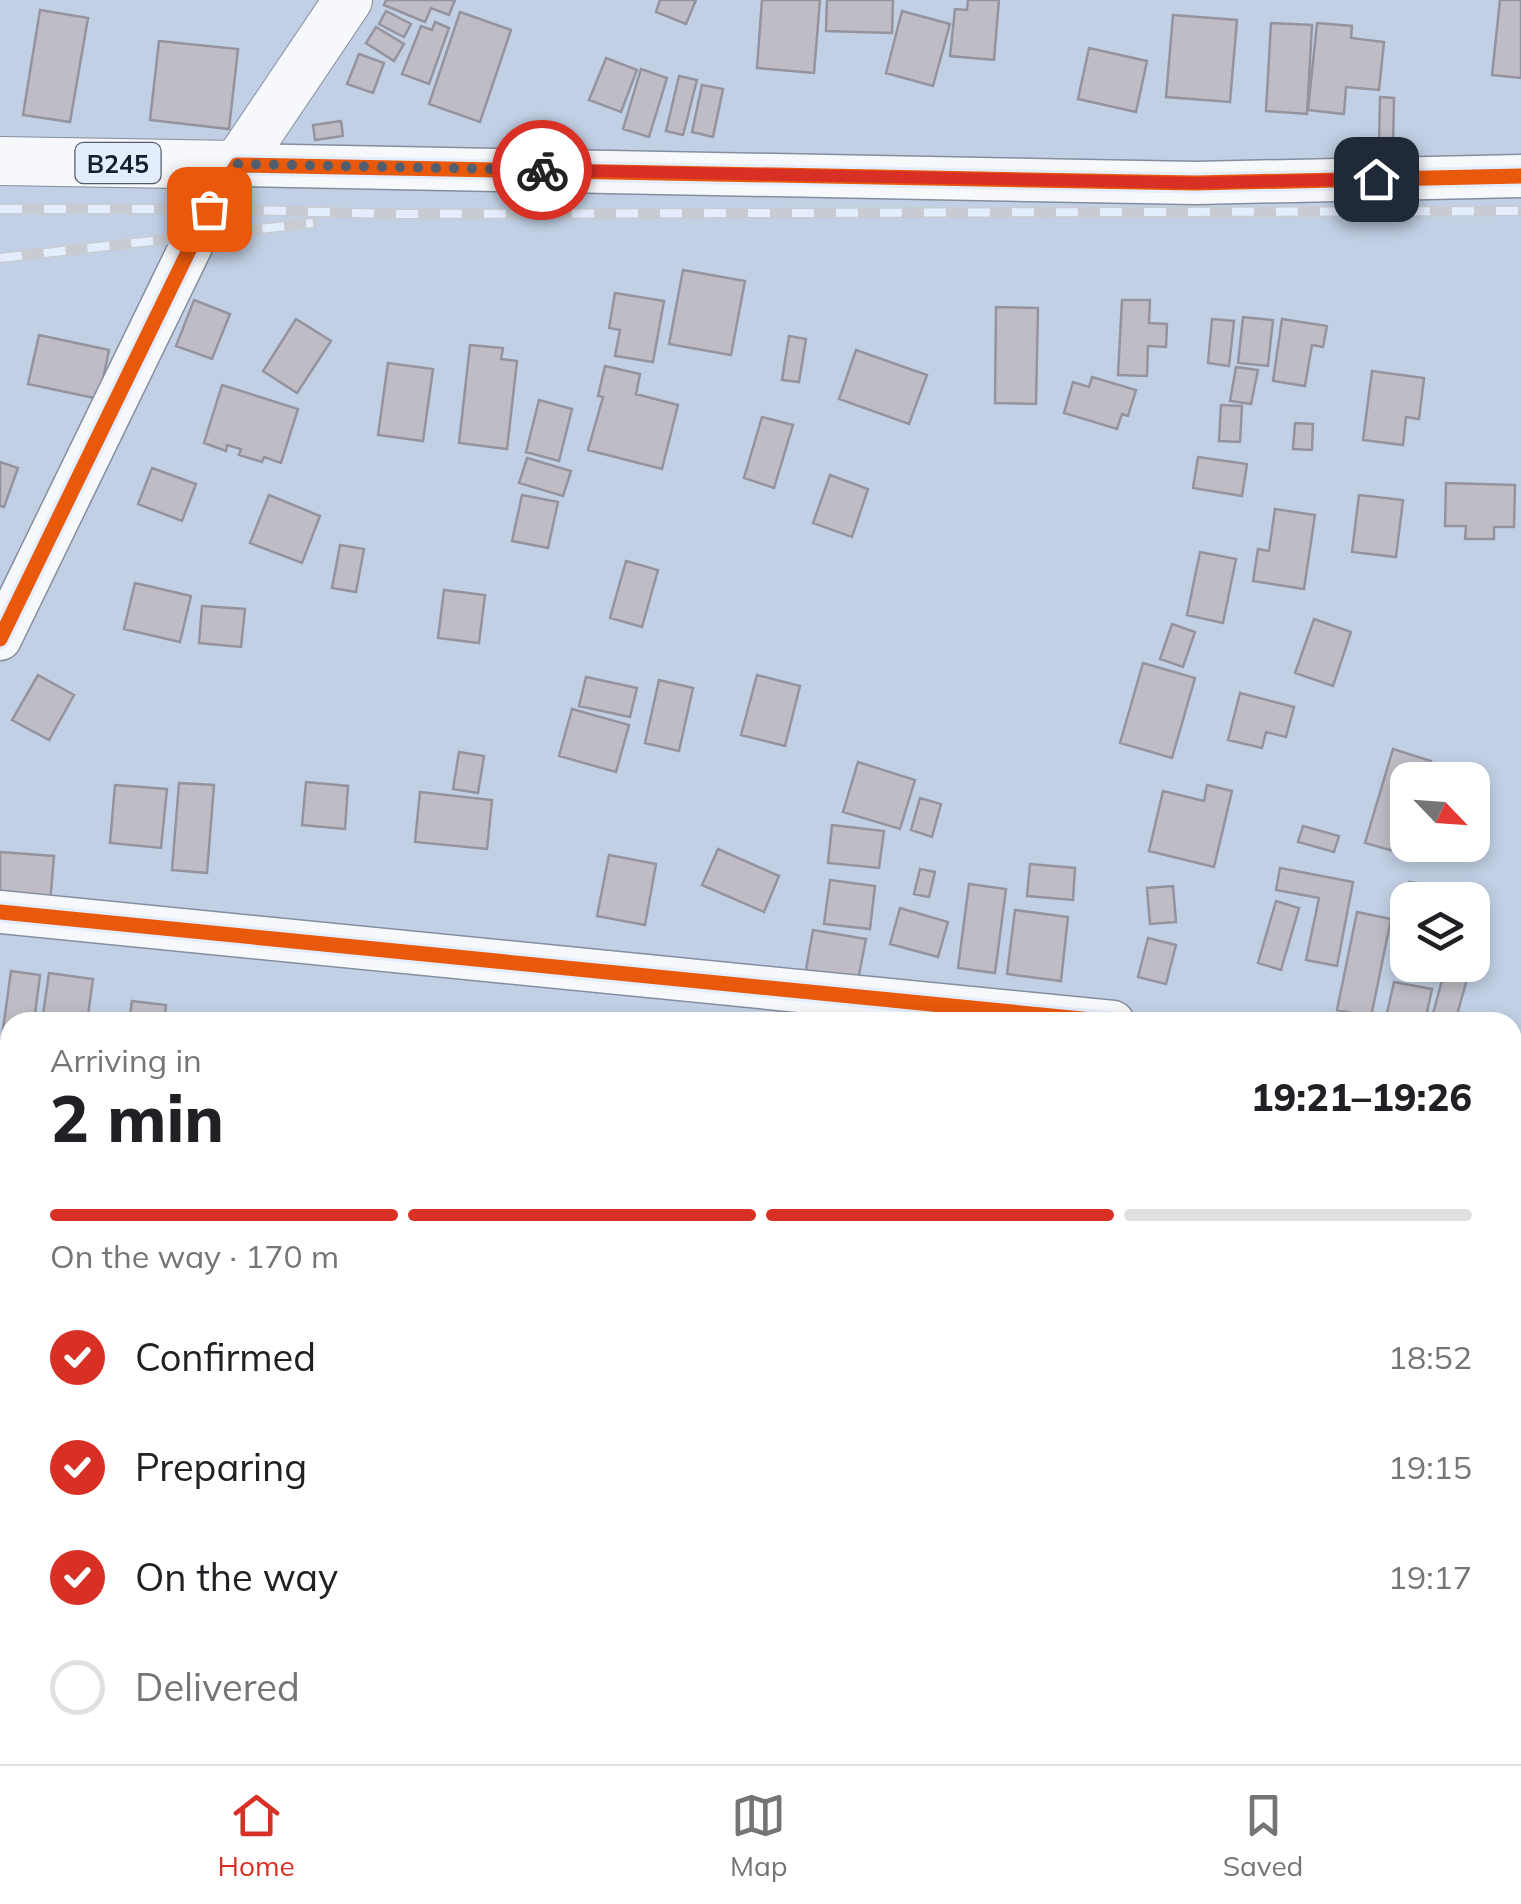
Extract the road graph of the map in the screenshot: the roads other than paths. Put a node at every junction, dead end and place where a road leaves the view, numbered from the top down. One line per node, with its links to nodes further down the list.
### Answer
1 (348, 0): 3 (main road)
2 (0, 161): 3 (main road, B245)
3 (237, 164): 4 (street); 5 (street)
4 (1521, 176)
5 (0, 639)
6 (0, 912): 7 (street)
7 (1012, 1012)

